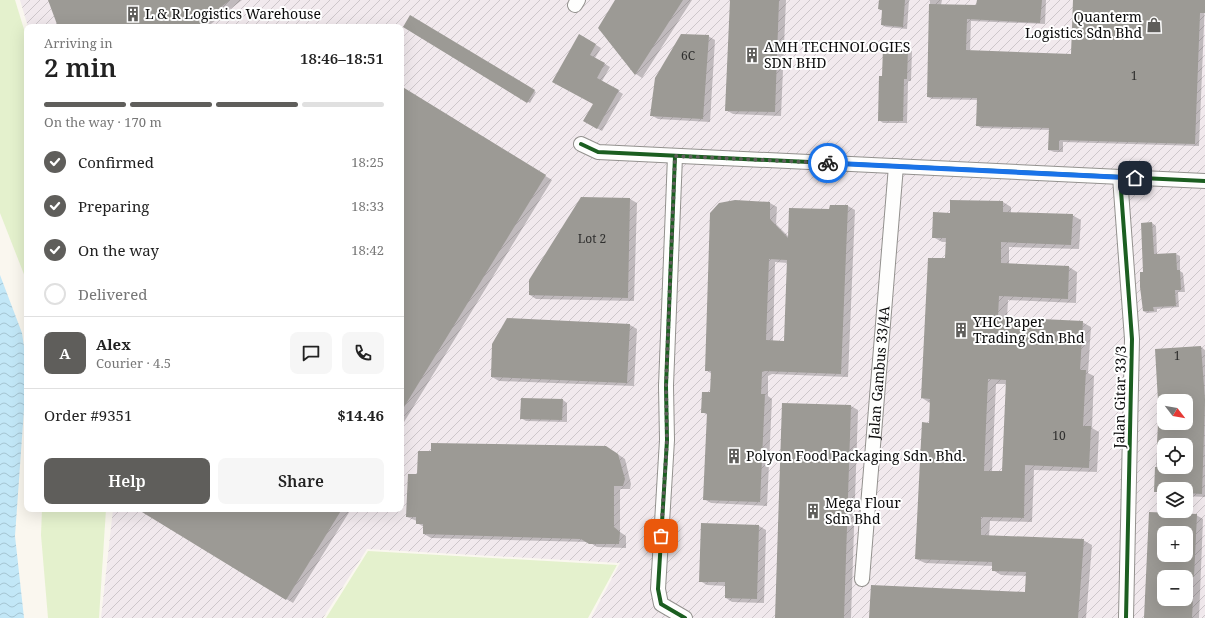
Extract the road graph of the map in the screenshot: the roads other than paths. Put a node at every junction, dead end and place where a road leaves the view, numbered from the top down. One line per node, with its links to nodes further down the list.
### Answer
1 (581, 144): 2 (street)
2 (675, 156): 3 (street); 7 (street)
3 (896, 166): 4 (street); 6 (street, Jalan Gambus 33/4A)
4 (1120, 178): 5 (street); 8 (street, Jalan Gitar 33/3)
5 (1205, 181)
6 (862, 579)
7 (685, 618)
8 (1126, 618)

